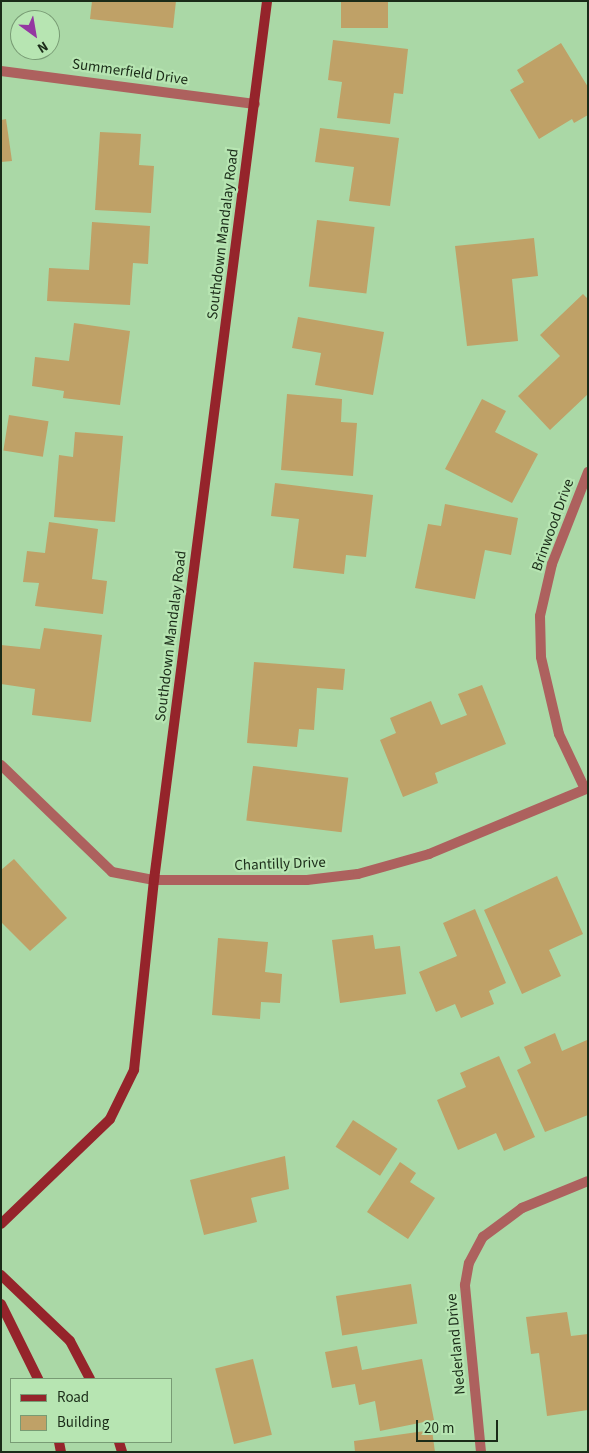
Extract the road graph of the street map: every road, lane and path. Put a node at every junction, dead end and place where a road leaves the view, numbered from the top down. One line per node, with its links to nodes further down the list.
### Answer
1 (267, 1): 3 (street, Southdown Mandalay Road)
2 (1, 71): 3 (street, Summerfield Drive)
3 (255, 104): 7 (street, Southdown Mandalay Road)
4 (588, 472): 6 (street, Brinwood Drive)
5 (1, 765): 7 (street, Chantilly Drive)
6 (586, 788): 7 (street, Chantilly Drive)
7 (154, 880): 9 (street, Southdown Mandalay Road)
8 (588, 1180): 14 (street, Nederland Drive)
9 (1, 1224)
10 (1, 1275): 13 (street)
11 (1, 1304): 12 (street)
12 (38, 1378)
13 (89, 1378)
14 (481, 1452)

